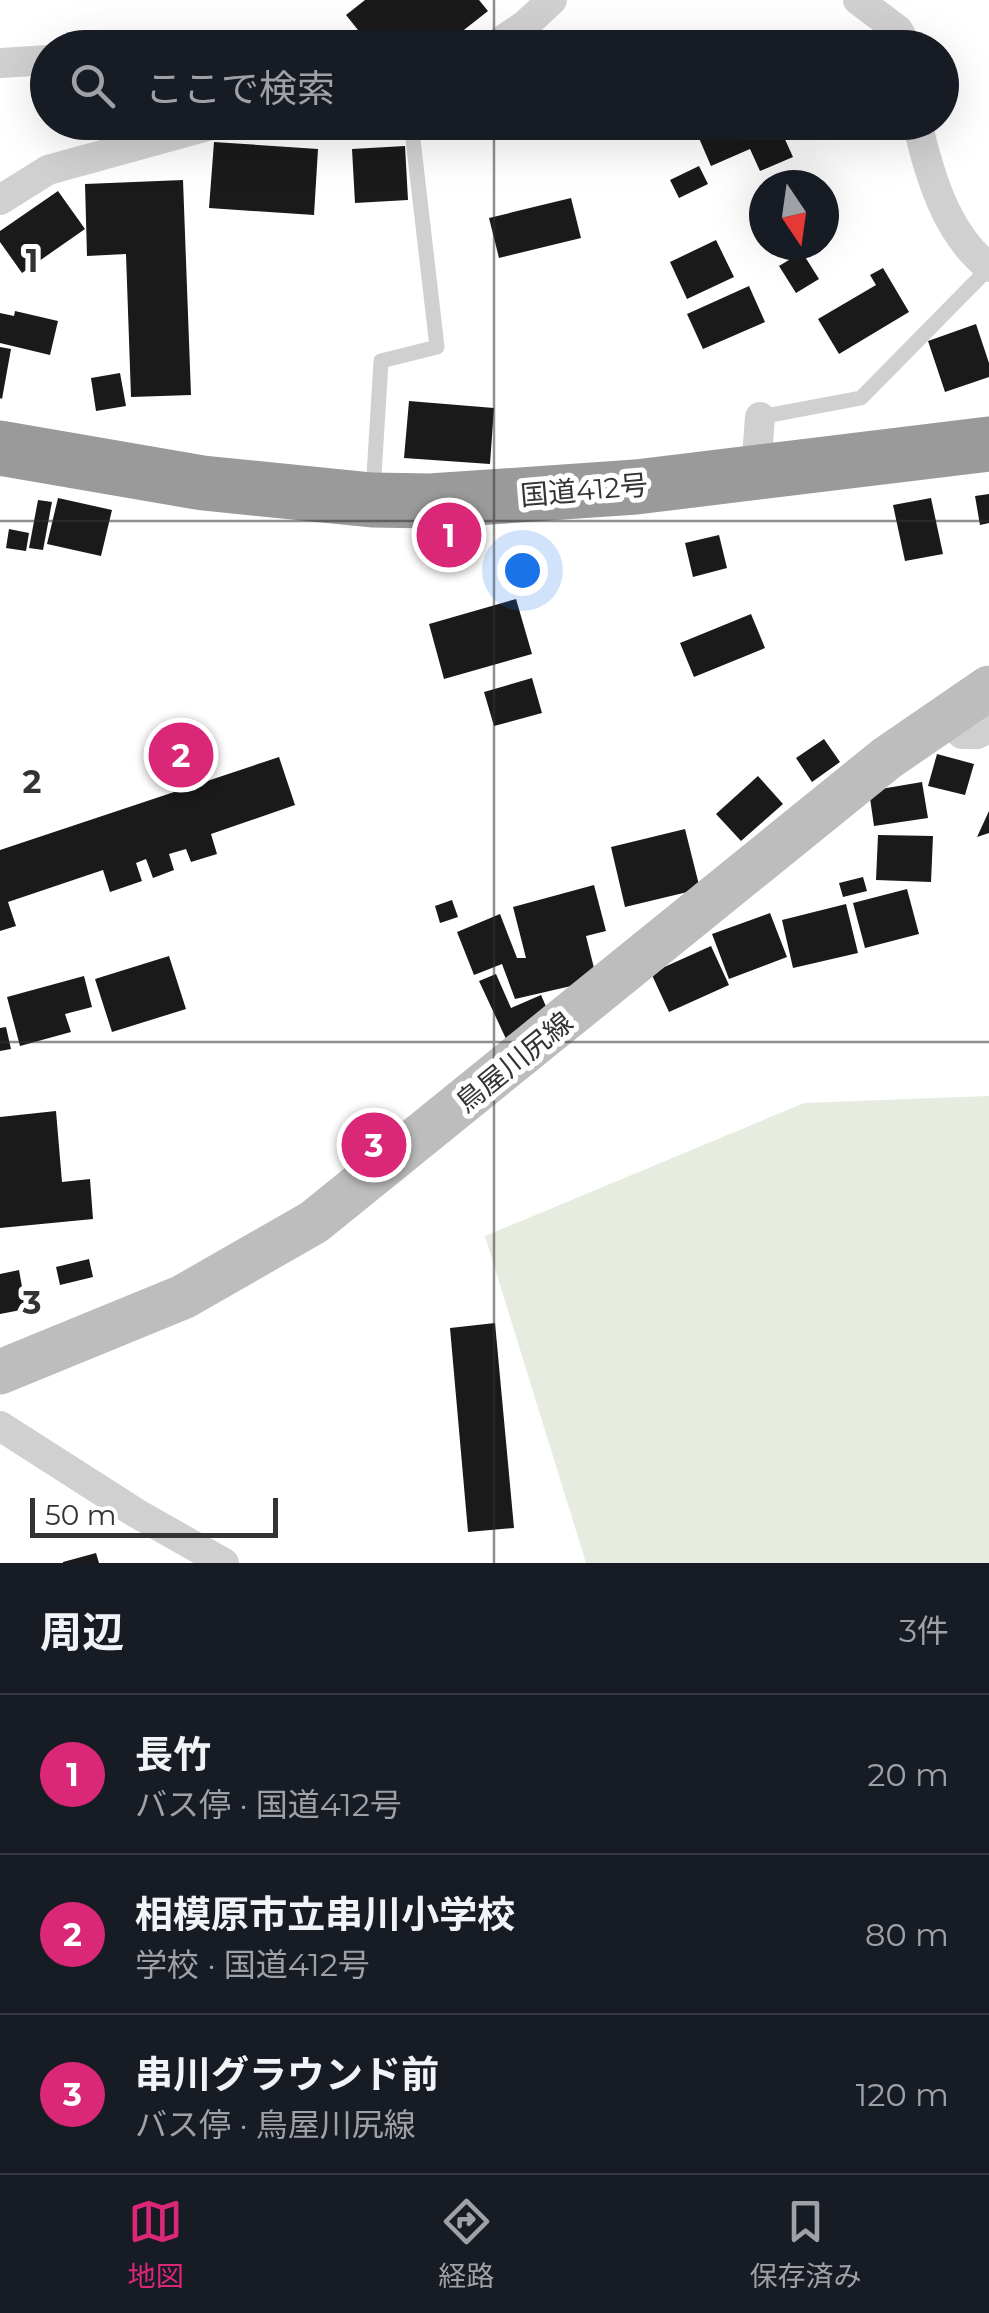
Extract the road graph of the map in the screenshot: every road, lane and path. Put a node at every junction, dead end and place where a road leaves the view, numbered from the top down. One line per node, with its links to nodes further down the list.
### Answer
1 (552, 0): 3 (street)
2 (858, 0): 4 (street)
3 (516, 30)
4 (898, 30)
5 (30, 61): 6 (street)
6 (0, 62)
7 (157, 140): 10 (street)
8 (413, 140): 16 (lane)
9 (922, 140): 11 (street)
10 (0, 200)
11 (989, 268): 12 (lane)
12 (760, 416): 15 (street)
13 (989, 444): 15 (highway, 国道412号)
14 (0, 448): 16 (highway, 国道412号)
15 (756, 471): 16 (highway, 国道412号)
16 (372, 500)
17 (989, 688): 18 (main road, 鳥屋川尻線)
18 (943, 718): 19 (street); 20 (main road, 鳥屋川尻線)
19 (989, 728)
20 (0, 1372)
21 (0, 1426): 22 (street)
22 (224, 1563)

